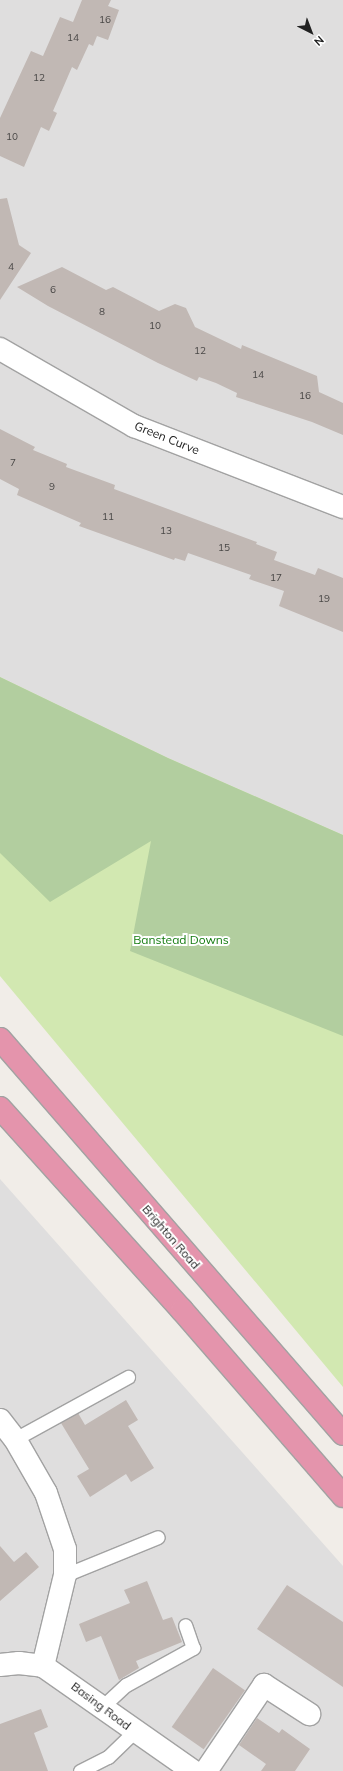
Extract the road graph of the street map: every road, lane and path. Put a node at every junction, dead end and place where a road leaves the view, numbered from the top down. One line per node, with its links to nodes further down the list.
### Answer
1 (0, 349): 2 (street, Green Curve)
2 (343, 507)
3 (0, 1039): 7 (highway, Brighton Road)
4 (0, 1108): 9 (highway)
5 (128, 1377): 8 (lane)
6 (0, 1420): 8 (street)
7 (343, 1434)
8 (14, 1439): 11 (street)
9 (343, 1496)
10 (158, 1537): 11 (lane)
11 (65, 1575): 14 (street)
12 (185, 1625): 15 (lane)
13 (0, 1665): 14 (street, Basing Road)
14 (42, 1666): 15 (street, Basing Road)
15 (102, 1707): 17 (street, Basing Road)
16 (308, 1714): 20 (street)
17 (135, 1731): 18 (lane); 19 (street, Basing Road)
18 (80, 1771)
19 (193, 1771)
20 (206, 1771)

